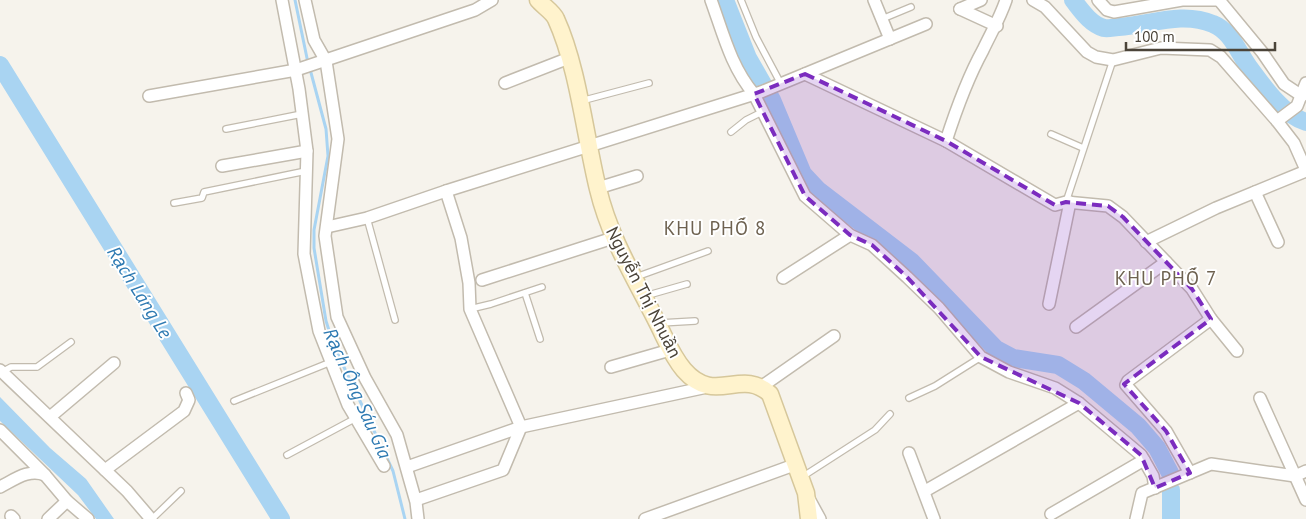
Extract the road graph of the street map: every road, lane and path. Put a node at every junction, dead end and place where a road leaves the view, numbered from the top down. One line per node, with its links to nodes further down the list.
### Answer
1 (282, 0): 21 (street)
2 (305, 0): 20 (street)
3 (492, 0): 20 (street)
4 (538, 0): 18 (street, Nguyễn Thị Nhuần)
5 (711, 0): 27 (street)
6 (741, 0): 26 (lane)
7 (874, 0): 14 (street)
8 (981, 0): 16 (street)
9 (1006, 0): 16 (street)
10 (1033, 0): 19 (street)
11 (1098, 0): 12 (street)
12 (1219, 0): 29 (street)
13 (911, 7): 14 (lane)
14 (882, 19): 17 (street)
15 (926, 24): 17 (street)
16 (997, 26): 37 (street)
17 (890, 39): 22 (street)
18 (569, 58): 23 (street); 30 (street, Nguyễn Thị Nhuần)
19 (1113, 60): 33 (street); 39 (lane)
20 (323, 62): 21 (street); 51 (street)
21 (298, 69): 28 (street); 32 (street)
22 (805, 74): 26 (street); 37 (street)
23 (505, 83)
24 (649, 83): 30 (lane)
25 (1306, 83): 29 (street)
26 (778, 85): 27 (street)
27 (758, 93): 31 (street); 38 (street)
28 (149, 96)
29 (1300, 101): 33 (street)
30 (579, 102): 38 (street, Nguyễn Thị Nhuần)
31 (762, 112): 35 (lane); 52 (street)
32 (302, 114): 34 (lane); 40 (street)
33 (1280, 119): 42 (street)
34 (226, 129)
35 (731, 132)
36 (1052, 134): 39 (lane)
37 (946, 141): 48 (street)
38 (590, 146): 45 (street, Nguyễn Thị Nhuần); 46 (street)
39 (1083, 148): 48 (lane)
40 (307, 152): 41 (street); 43 (street)
41 (222, 166)
42 (1306, 170): 47 (street)
43 (308, 171): 49 (lane); 78 (street)
44 (637, 176): 45 (street)
45 (598, 188): 53 (street, Nguyễn Thị Nhuần)
46 (446, 191): 50 (street); 66 (street)
47 (1255, 192): 54 (street); 55 (street)
48 (1068, 202): 54 (street); 65 (street)
49 (174, 203)
50 (367, 218): 51 (street); 68 (lane)
51 (327, 227): 98 (street)
52 (850, 235): 59 (street); 77 (street)
53 (613, 238): 58 (street, Nguyễn Thị Nhuần); 60 (street)
54 (1146, 242): 57 (street)
55 (1278, 242)
56 (708, 251): 58 (lane)
57 (1166, 262): 67 (street); 71 (street)
58 (634, 277): 64 (street, Nguyễn Thị Nhuần)
59 (783, 278)
60 (482, 280)
61 (687, 284): 64 (lane)
62 (542, 287): 63 (lane)
63 (525, 293): 66 (lane); 73 (lane)
64 (643, 296): 70 (street, Nguyễn Thị Nhuần)
65 (1049, 304)
66 (470, 308): 92 (street)
67 (1211, 319): 76 (street); 101 (street)
68 (395, 320)
69 (695, 322): 70 (lane)
70 (658, 323): 75 (street, Nguyễn Thị Nhuần)
71 (1076, 327)
72 (834, 336): 83 (street)
73 (540, 339)
74 (71, 342): 81 (lane)
75 (670, 350): 80 (street); 82 (street, Nguyễn Thị Nhuần)
76 (1237, 350)
77 (981, 357): 85 (lane); 88 (street)
78 (331, 362): 87 (lane); 91 (street)
79 (114, 363): 90 (street)
80 (610, 367)
81 (1, 371): 90 (street)
82 (707, 387): 83 (street); 92 (street)
83 (761, 387): 104 (street)
84 (186, 393): 99 (street)
85 (909, 398)
86 (1260, 398): 103 (street)
87 (234, 401)
88 (1079, 403): 96 (street); 108 (street)
89 (890, 414): 104 (lane)
90 (50, 418): 99 (street)
91 (356, 418): 95 (lane); 97 (street)
92 (521, 427): 98 (street); 109 (street)
93 (0, 430): 102 (street)
94 (909, 453): 108 (street)
95 (287, 456)
96 (1144, 460): 106 (street); 112 (street)
97 (384, 466)
98 (407, 467): 109 (street)
99 (105, 470): 115 (street)
100 (1306, 470): 103 (street)
101 (1190, 473): 103 (street); 106 (street)
102 (45, 475): 105 (street); 111 (street)
103 (1295, 476): 110 (street)
104 (800, 479): 117 (street); 118 (street); 119 (street)
105 (0, 488)
106 (1155, 488): 121 (street)
107 (180, 491): 115 (lane)
108 (924, 491): 120 (street)
109 (416, 500): 116 (street)
110 (1306, 500)
111 (68, 501): 113 (street); 114 (street)
112 (1051, 514)
113 (48, 519)
114 (88, 519)
115 (152, 519)
116 (418, 519)
117 (645, 519)
118 (809, 519)
119 (820, 519)
120 (934, 519)
121 (1136, 519)

